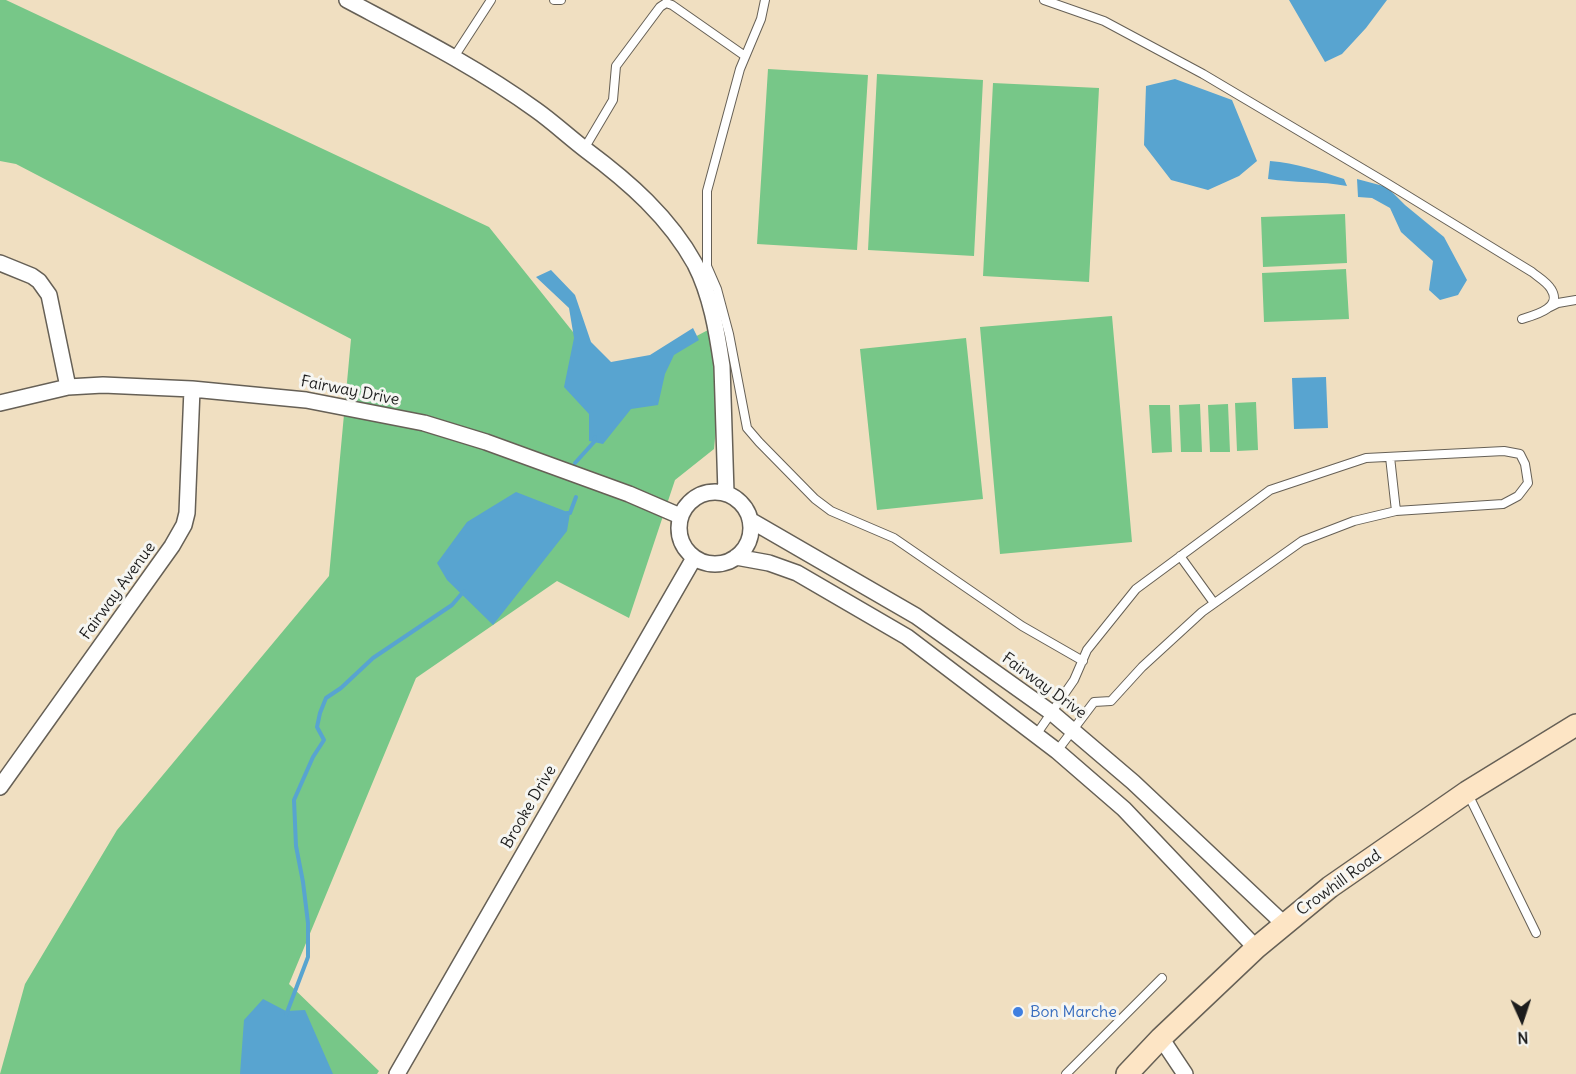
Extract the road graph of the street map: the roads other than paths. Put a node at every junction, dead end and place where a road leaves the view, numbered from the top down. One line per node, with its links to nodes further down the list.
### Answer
1 (346, 0): 8 (street)
2 (491, 0): 8 (lane)
3 (554, 0): 4 (lane)
4 (561, 0)
5 (765, 0): 7 (lane)
6 (1044, 0): 14 (lane)
7 (745, 56): 9 (lane); 11 (lane)
8 (454, 57): 9 (street)
9 (585, 149): 12 (street)
10 (0, 263): 16 (street)
11 (707, 266): 12 (lane); 28 (lane)
12 (708, 297): 20 (street)
13 (1576, 300): 14 (lane)
14 (1550, 307): 15 (lane)
15 (1522, 319)
16 (68, 387): 17 (street, Fairway Drive); 18 (street, Fairway Drive)
17 (192, 389): 22 (street, Fairway Drive); 34 (street, Fairway Avenue)
18 (0, 403)
19 (1390, 457): 21 (lane); 21 (lane); 24 (lane)
20 (726, 493): 22 (street); 23 (street)
21 (1396, 511): 27 (lane)
22 (680, 516): 26 (street)
23 (750, 520): 25 (street); 29 (street, Fairway Drive)
24 (1180, 556): 27 (lane); 28 (lane)
25 (736, 557): 26 (street); 32 (street)
26 (694, 558): 41 (street, Brooke Drive)
27 (1214, 603): 31 (lane)
28 (1083, 661): 29 (lane)
29 (1052, 712): 31 (street, Fairway Drive); 32 (lane)
30 (1576, 725): 35 (street, Crowhill Road)
31 (1072, 728): 33 (lane); 36 (street, Fairway Drive)
32 (1036, 735): 33 (street)
33 (1057, 751): 38 (street)
34 (0, 787)
35 (1467, 792): 36 (street, Crowhill Road); 37 (lane)
36 (1284, 924): 38 (street, Crowhill Road)
37 (1536, 933)
38 (1256, 948): 40 (street, Crowhill Road)
39 (1162, 978): 42 (lane)
40 (1161, 1038): 43 (street, Crowhill Road); 44 (street)
41 (397, 1074)
42 (1066, 1074)
43 (1127, 1074)
44 (1185, 1074)

